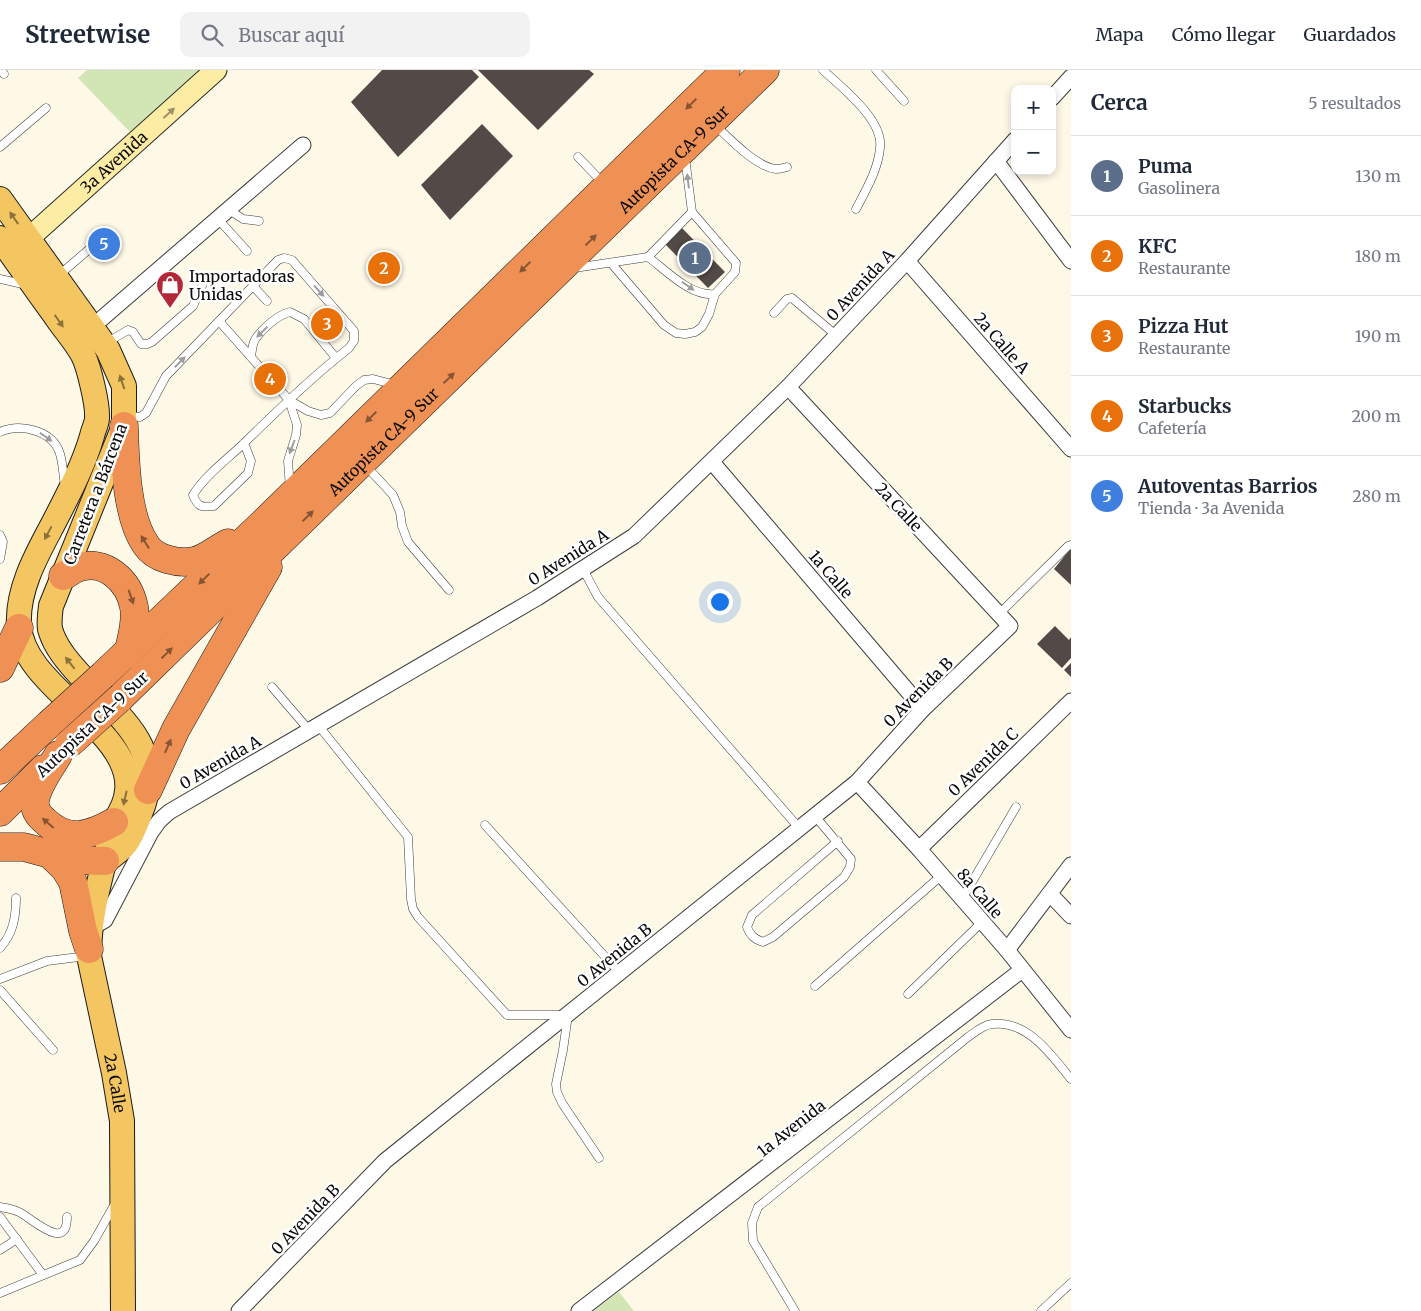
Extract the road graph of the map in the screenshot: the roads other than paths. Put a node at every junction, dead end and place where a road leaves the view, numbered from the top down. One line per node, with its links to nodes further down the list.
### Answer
1 (216, 70): 24 (street, 3a Avenida, one-way to 1)
2 (726, 70): 18 (highway, Autopista CA-9 Sur, one-way to 18)
3 (765, 70): 10 (highway, Autopista CA-9 Sur)
4 (823, 70): 20 (lane)
5 (876, 70): 8 (lane)
6 (1071, 77): 7 (street)
7 (1056, 94)
8 (904, 101)
9 (46, 108): 13 (lane)
10 (712, 121): 14 (highway, Autopista CA-9 Sur); 17 (lane)
11 (1011, 144): 16 (street, 0 Avenida A)
12 (304, 145): 22 (street)
13 (0, 148)
14 (684, 149): 21 (lane, one-way to 14); 31 (highway, Autopista CA-9 Sur, one-way to 14)
15 (578, 157): 18 (lane)
16 (996, 161): 28 (street, 0 Avenida A); 30 (street)
17 (787, 167)
18 (606, 187): 45 (highway, Autopista CA-9 Sur, one-way to 45)
19 (0, 199): 24 (main road, Carretera a Bárcena, one-way to 19)
20 (856, 209)
21 (692, 212): 27 (lane); 37 (lane)
22 (223, 214): 23 (lane); 26 (lane); 41 (street)
23 (259, 222)
24 (13, 243): 32 (main road, Carretera a Bárcena); 36 (main road, Carretera a Bárcena)
25 (94, 245): 32 (lane)
26 (247, 251)
27 (648, 257): 29 (lane); 37 (lane, one-way to 37)
28 (907, 260): 42 (street, 0 Avenida A); 51 (street, 2a Calle A)
29 (610, 262): 31 (lane); 37 (lane)
30 (1071, 262)
31 (560, 270): 52 (highway, Autopista CA-9 Sur, one-way to 31)
32 (56, 277): 41 (main road, Carretera a Bárcena)
33 (0, 279): 36 (lane)
34 (202, 286): 41 (lane)
35 (253, 286): 38 (lane); 40 (lane); 44 (lane, one-way to 44)
36 (35, 287): 55 (main road, Carretera a Bárcena, one-way to 55)
37 (716, 294)
38 (268, 302)
39 (774, 313): 42 (lane)
40 (219, 321): 43 (lane); 48 (lane, one-way to 40)
41 (98, 336): 48 (main road, Carretera a Bárcena, one-way to 41)
42 (837, 336): 46 (street, 0 Avenida A)
43 (251, 357): 44 (lane, one-way to 43); 47 (lane)
44 (336, 358): 47 (lane)
45 (402, 386): 47 (lane); 54 (highway, Autopista CA-9 Sur, one-way to 54)
46 (788, 387): 53 (street, 0 Avenida A); 64 (street, 2a Calle)
47 (290, 400): 50 (lane); 54 (lane, one-way to 54)
48 (125, 421): 56 (highway, one-way to 48); 62 (main road, Carretera a Bárcena)
49 (0, 432): 55 (lane, one-way to 55)
50 (244, 443): 50 (lane)
51 (1071, 449)
52 (363, 462): 58 (highway, Autopista CA-9 Sur, one-way to 52); 63 (lane)
53 (712, 462): 61 (street, 0 Avenida A); 71 (street, 1a Calle)
54 (291, 495): 56 (highway, Autopista CA-9 Sur)
55 (67, 498): 66 (main road, Carretera a Bárcena, one-way to 66)
56 (264, 522): 67 (highway, Autopista CA-9 Sur, one-way to 67)
57 (0, 535): 60 (lane)
58 (284, 540): 73 (highway, Autopista CA-9 Sur, one-way to 58, bridge); 77 (highway, one-way to 58)
59 (1071, 545): 64 (lane)
60 (0, 558)
61 (582, 569): 72 (street, 0 Avenida A); 83 (lane)
62 (63, 576): 67 (highway, one-way to 67); 77 (main road, Carretera a Bárcena, one-way to 62)
63 (449, 590)
64 (999, 614): 65 (street, 2a Calle)
65 (1010, 626): 71 (street, 0 Avenida B)
66 (19, 628): 68 (highway); 81 (main road, Carretera a Bárcena, one-way to 81)
67 (128, 654): 74 (highway, Autopista CA-9 Sur, bridge)
68 (0, 668)
69 (272, 687): 72 (lane)
70 (1071, 701): 86 (street, 0 Avenida C)
71 (923, 709): 76 (street, 0 Avenida B)
72 (313, 728): 97 (street, 0 Avenida A); 106 (lane)
73 (64, 750): 79 (highway, Autopista CA-9 Sur); 81 (highway, one-way to 73)
74 (10, 756): 75 (highway, Autopista CA-9 Sur)
75 (0, 770)
76 (858, 782): 80 (street, 0 Avenida B); 86 (street, 8a Calle)
77 (148, 790): 88 (main road)
78 (1016, 807): 93 (lane)
79 (0, 812)
80 (815, 816): 83 (street, 0 Avenida B); 84 (lane)
81 (114, 822): 88 (main road, 2a Calle)
82 (485, 825): 101 (lane)
83 (800, 828): 101 (street, 0 Avenida B)
84 (838, 842): 84 (lane)
85 (0, 847): 87 (highway)
86 (919, 849): 90 (street, 8a Calle)
87 (52, 856): 88 (highway); 97 (highway)
88 (105, 861): 97 (main road, 2a Calle)
89 (1071, 865): 91 (street)
90 (942, 875): 93 (street, 8a Calle); 103 (lane)
91 (1050, 894): 94 (street); 99 (street)
92 (16, 898): 98 (lane)
93 (962, 899): 95 (street, 8a Calle)
94 (1071, 916)
95 (982, 922): 99 (street, 8a Calle); 105 (lane)
96 (0, 934): 98 (lane)
97 (90, 944): 102 (lane); 111 (main road, 2a Calle)
98 (3, 945)
99 (1007, 950): 100 (street, 8a Calle)
100 (1022, 970): 107 (street, 8a Calle); 122 (street, 1a Avenida)
101 (620, 973): 106 (street, 0 Avenida B)
102 (0, 979)
103 (815, 986)
104 (0, 990): 108 (lane)
105 (908, 994)
106 (568, 1015): 110 (lane); 121 (street, 0 Avenida B)
107 (1071, 1030)
108 (53, 1050)
109 (1071, 1079): 123 (lane)
110 (599, 1158)
111 (123, 1190): 117 (lane); 120 (main road, 2a Calle)
112 (0, 1207): 114 (lane)
113 (0, 1217): 115 (lane)
114 (67, 1217)
115 (16, 1239): 116 (lane); 117 (lane)
116 (0, 1250)
117 (43, 1275): 119 (lane)
118 (1071, 1283): 124 (lane)
119 (0, 1293)
120 (123, 1311)
121 (240, 1311)
122 (579, 1311)
123 (795, 1311)
124 (1041, 1311)

